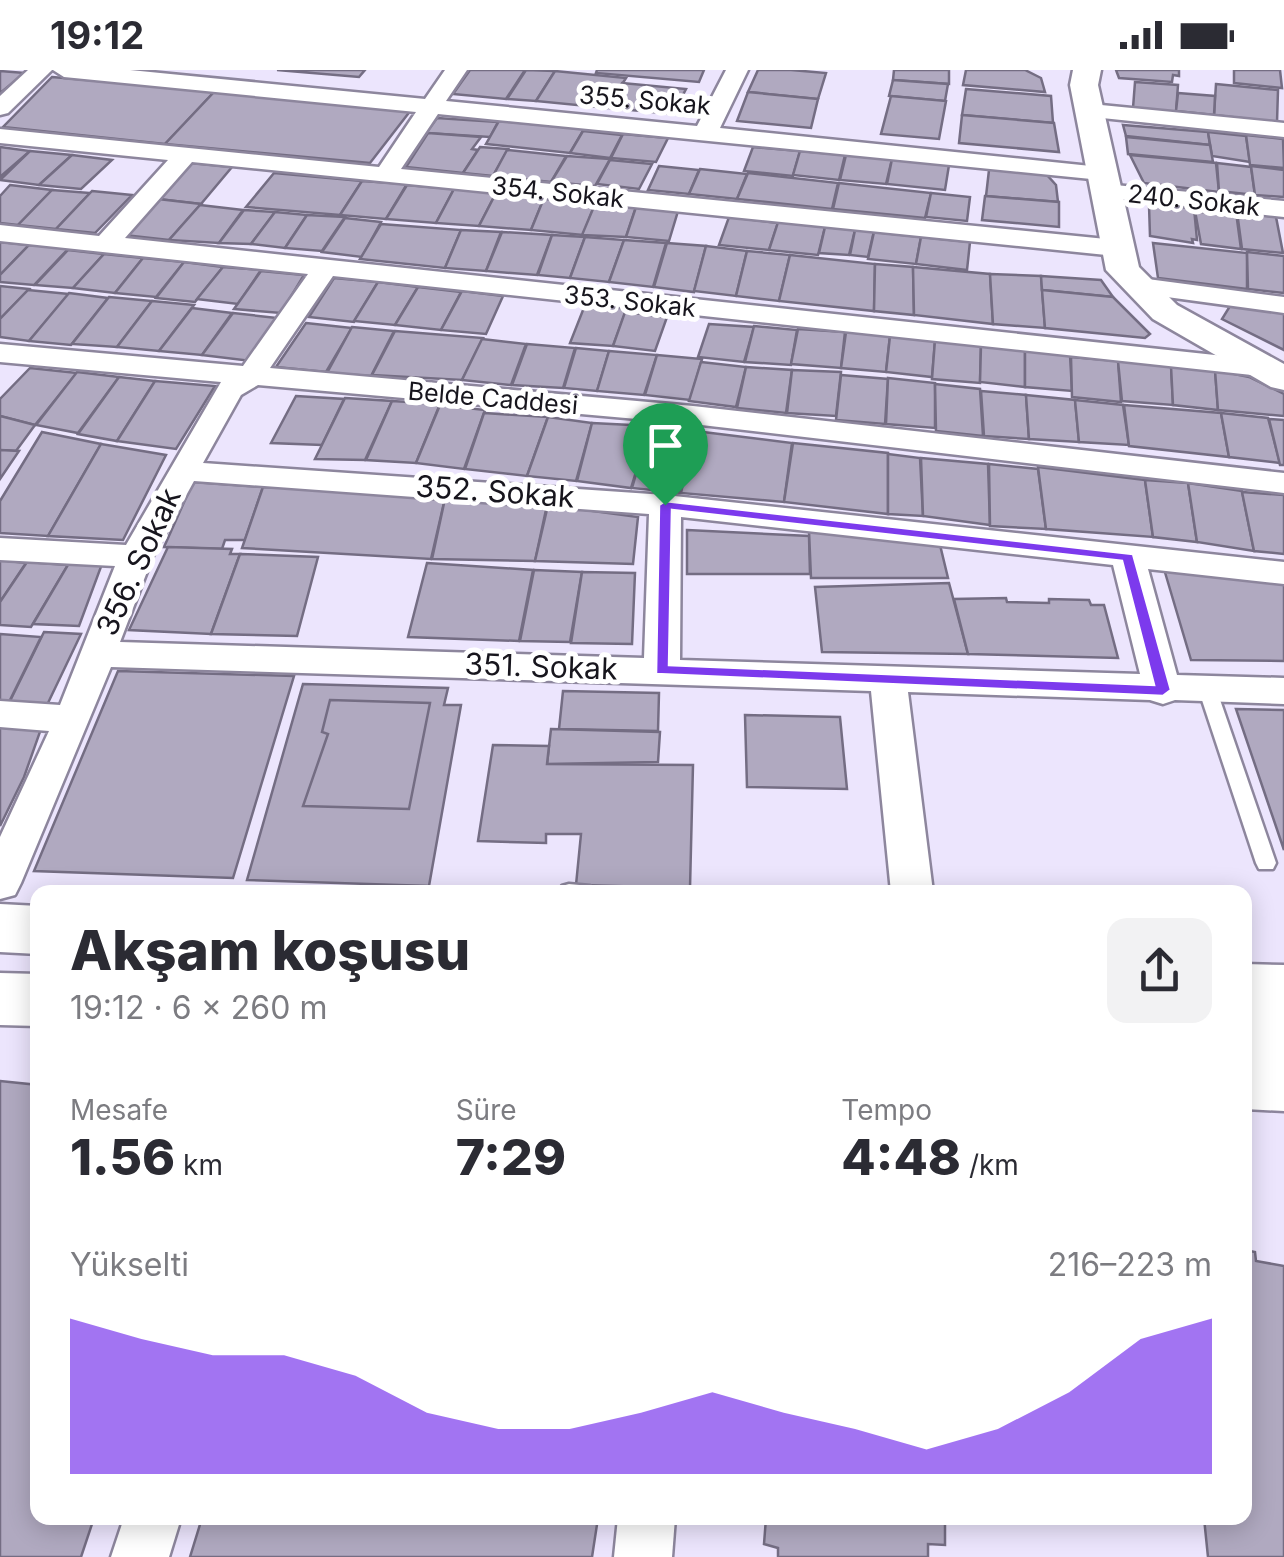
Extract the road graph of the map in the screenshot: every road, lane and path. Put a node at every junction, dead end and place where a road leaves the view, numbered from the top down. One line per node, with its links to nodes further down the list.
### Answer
1 (41, 70): 6 (street)
2 (64, 70): 7 (street, 355. Sokak)
3 (456, 70): 7 (street)
4 (737, 70): 9 (street)
5 (1080, 84): 8 (street); 13 (street)
6 (0, 108)
7 (430, 108): 9 (street, 355. Sokak); 12 (street)
8 (1284, 130)
9 (705, 134): 13 (street, 355. Sokak)
10 (0, 136): 11 (street, 354. Sokak)
11 (185, 156): 12 (street, 354. Sokak); 16 (street)
12 (386, 174): 17 (street, 354. Sokak)
13 (1103, 182): 14 (street, 240. Sokak); 17 (street)
14 (1284, 210)
15 (0, 233): 16 (street, 353. Sokak)
16 (106, 244): 18 (street, 353. Sokak)
17 (1116, 248): 19 (street)
18 (325, 269): 22 (street, 353. Sokak); 23 (street, 356. Sokak)
19 (1140, 286): 20 (street); 22 (street)
20 (1284, 305)
21 (10, 354): 23 (street, Belde Caddesi); 24 (street)
22 (1272, 374)
23 (250, 378): 25 (street, 356. Sokak); 26 (street, Belde Caddesi)
24 (0, 380)
25 (182, 471): 27 (street, 352. Sokak); 29 (street, 356. Sokak)
26 (1284, 482)
27 (665, 505): 30 (street, 352. Sokak); 33 (street)
28 (0, 548): 29 (street)
29 (136, 556): 32 (street, 356. Sokak)
30 (1128, 557): 31 (street, 352. Sokak); 35 (street)
31 (1284, 573)
32 (97, 654): 33 (street, 351. Sokak); 39 (street, 356. Sokak)
33 (662, 670): 34 (street, 351. Sokak)
34 (888, 679): 35 (street, 351. Sokak); 42 (street)
35 (1163, 690): 36 (street, 351. Sokak)
36 (1208, 691): 37 (street, 351. Sokak); 40 (lane)
37 (1284, 692)
38 (0, 714): 39 (street)
39 (73, 719): 41 (street, 356. Sokak)
40 (1266, 863)
41 (0, 883)
42 (911, 885)
43 (0, 928): 44 (main road)
44 (30, 930)
45 (1252, 954): 46 (main road)
46 (1284, 956)
47 (1252, 989): 48 (main road)
48 (1284, 991)
49 (0, 998): 50 (main road)
50 (30, 1000)
51 (1252, 1040): 52 (main road)
52 (1284, 1042)
53 (1252, 1081): 54 (main road)
54 (1284, 1083)
55 (151, 1525): 57 (street)
56 (645, 1525): 58 (street)
57 (140, 1557)
58 (643, 1557)

